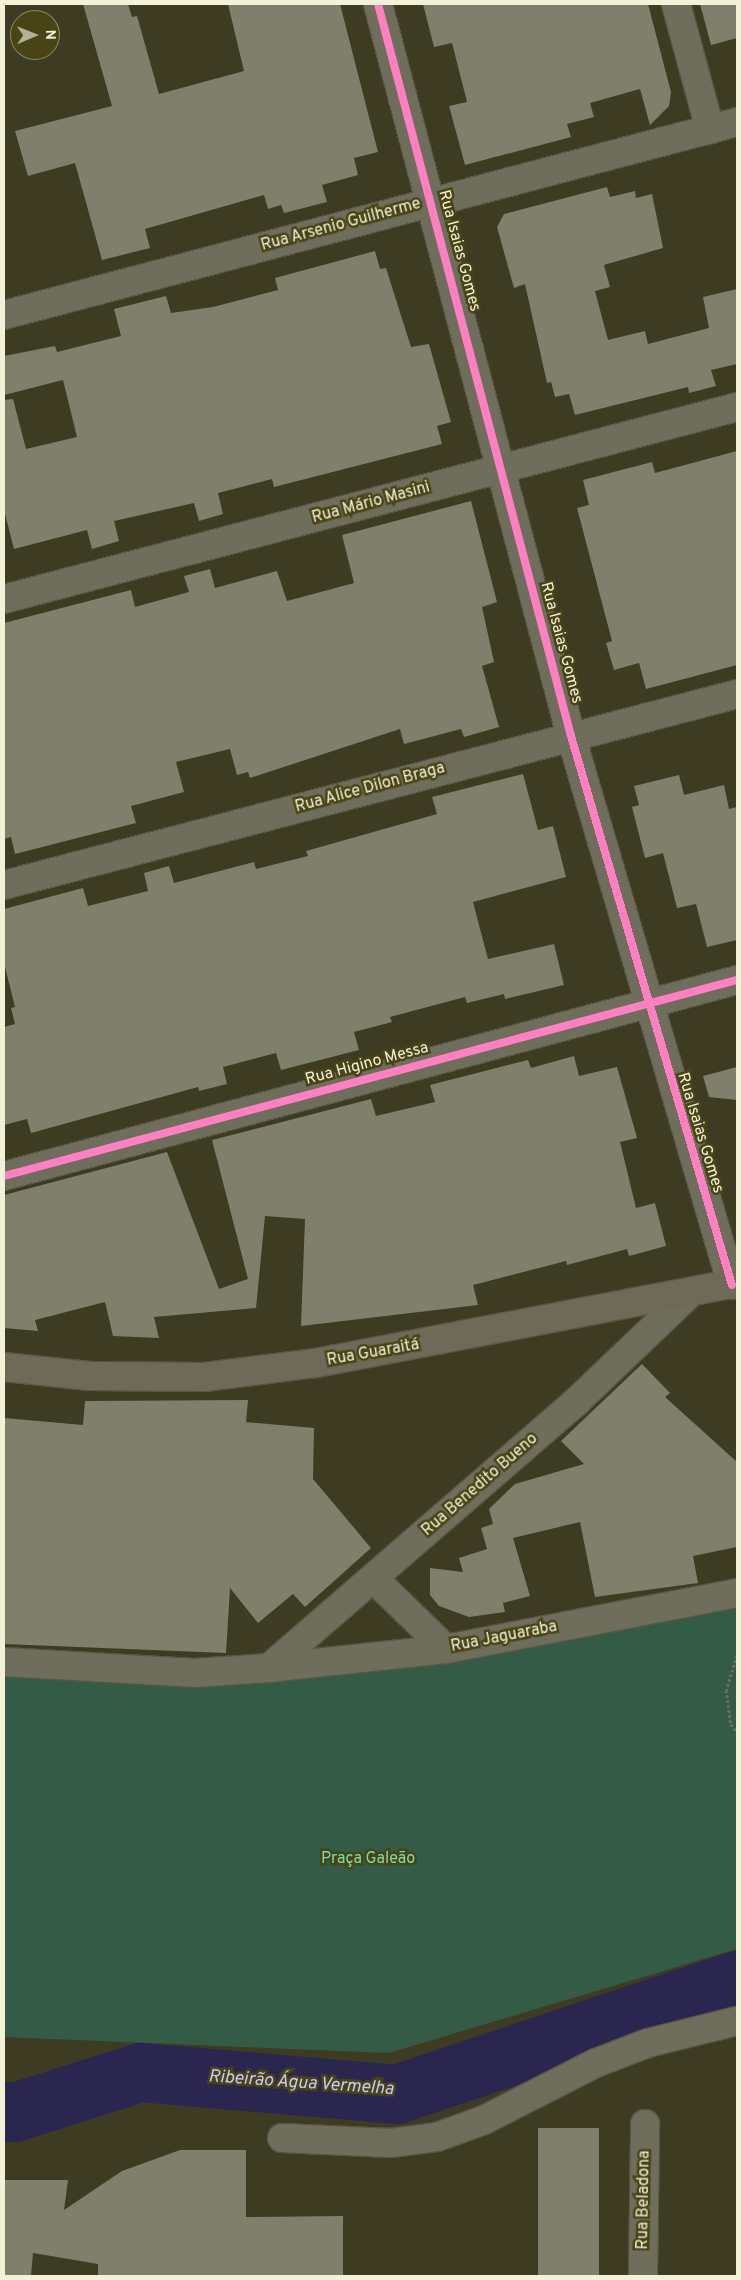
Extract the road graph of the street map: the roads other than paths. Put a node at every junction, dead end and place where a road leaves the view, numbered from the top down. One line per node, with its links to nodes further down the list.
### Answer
1 (378, 4): 5 (street, Rua Isaias Gomes)
2 (676, 4): 4 (street)
3 (737, 122): 4 (street, Rua Arsenio Guilherme)
4 (710, 130): 5 (street, Rua Arsenio Guilherme)
5 (431, 201): 6 (street, Rua Arsenio Guilherme); 8 (street, Rua Isaias Gomes)
6 (4, 315)
7 (737, 407): 8 (street, Rua Mário Masini)
8 (501, 469): 9 (street, Rua Mário Masini); 11 (street, Rua Isaias Gomes)
9 (4, 598)
10 (737, 694): 11 (street, Rua Alice Dilon Braga)
11 (571, 736): 12 (street, Rua Alice Dilon Braga); 14 (street, Rua Isaias Gomes)
12 (4, 885)
13 (737, 980): 14 (street, Rua Higino Messa)
14 (646, 1004): 15 (street, Rua Higino Messa); 16 (street, Rua Isaias Gomes)
15 (4, 1176)
16 (734, 1284): 17 (street, Rua Guaraitá)
17 (687, 1296): 18 (street, Rua Guaraitá); 19 (street, Rua Benedito Bueno)
18 (4, 1367)
19 (374, 1579): 21 (street); 23 (street, Rua Benedito Bueno)
20 (737, 1593): 21 (street, Rua Jaguaraba)
21 (446, 1649): 23 (street, Rua Jaguaraba)
22 (4, 1662): 23 (street, Rua Jaguaraba)
23 (268, 1668)
24 (737, 2021): 26 (street)
25 (645, 2124): 27 (street, Rua Beladona)
26 (282, 2138)
27 (643, 2276)

